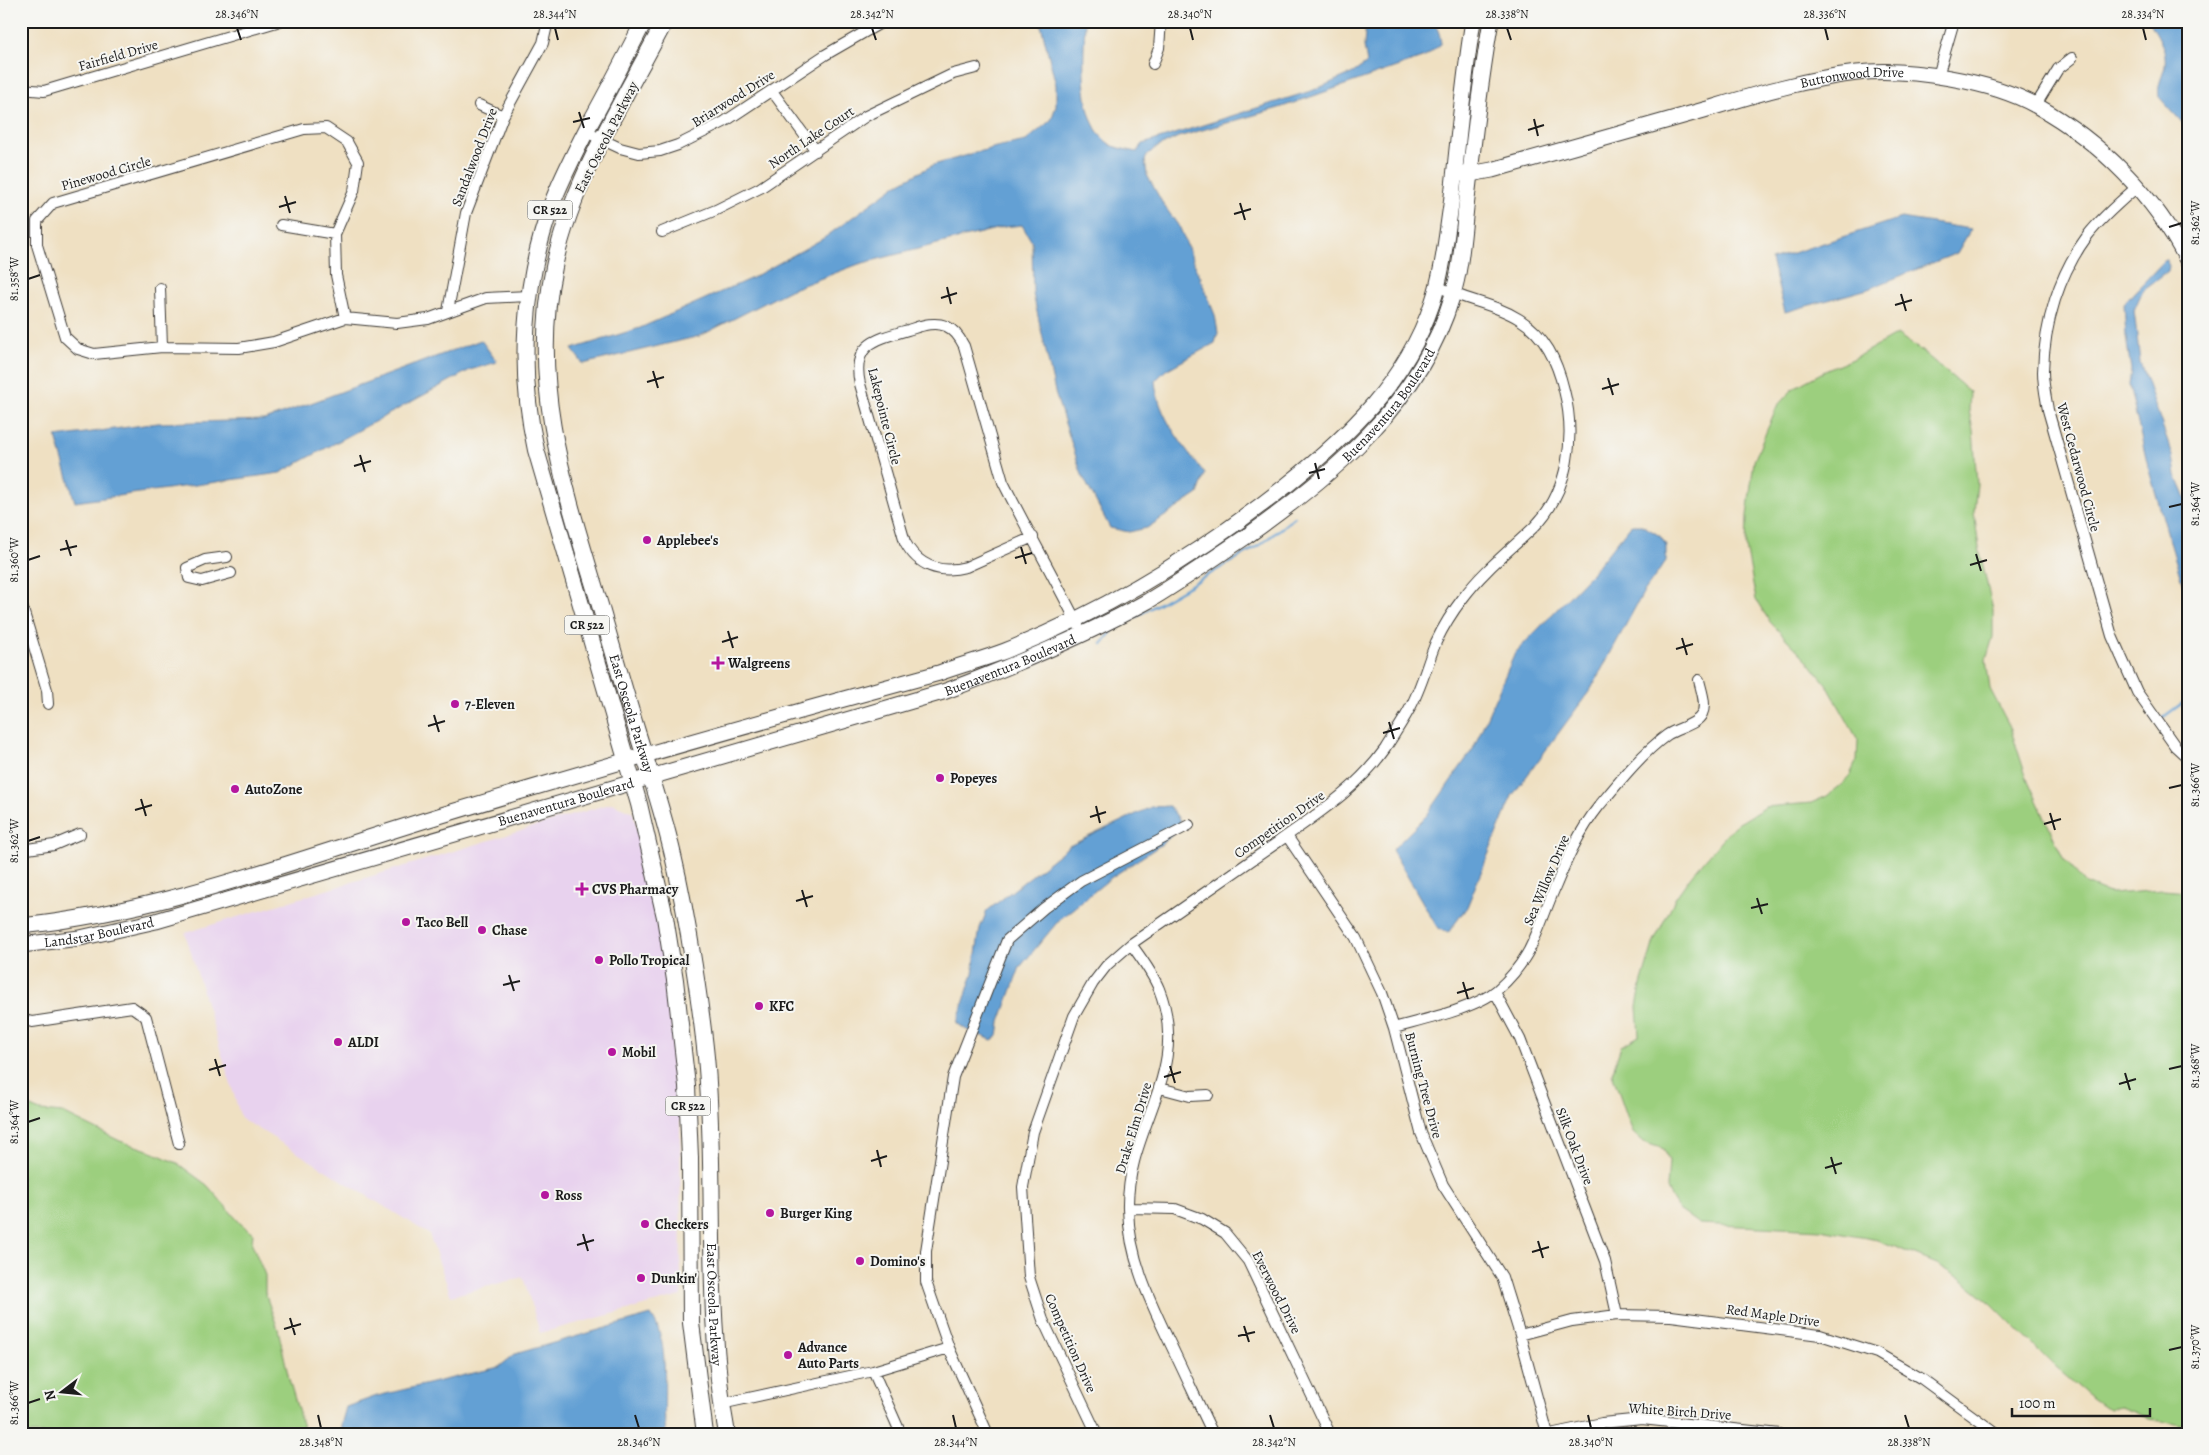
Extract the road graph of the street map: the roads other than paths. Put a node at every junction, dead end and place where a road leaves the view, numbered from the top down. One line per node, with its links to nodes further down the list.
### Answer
1 (280, 21): 14 (street, Fairfield Drive)
2 (548, 21): 18 (street, Sandalwood Drive)
3 (644, 21): 19 (main road, East Osceola Parkway / CR 522)
4 (665, 21): 20 (main road, East Osceola Parkway / CR 522)
5 (884, 21): 15 (street, Briarwood Drive)
6 (1161, 21): 11 (street)
7 (1473, 21): 22 (main road, Buenaventura Boulevard)
8 (1491, 21): 23 (main road, Buenaventura Boulevard)
9 (1954, 21): 13 (street)
10 (2072, 58): 17 (street)
11 (1153, 64)
12 (976, 68): 21 (street, North Lake Court)
13 (1938, 76): 17 (main road, Buttonwood Drive); 23 (main road, Buttonwood Drive)
14 (21, 88)
15 (772, 91): 20 (street, Briarwood Drive); 21 (street)
16 (479, 105): 18 (street)
17 (2036, 105): 24 (main road, Buttonwood Drive)
18 (503, 116): 33 (street, Sandalwood Drive)
19 (586, 132): 20 (street, Briarwood Drive); 32 (main road, East Osceola Parkway / CR 522)
20 (603, 141): 36 (main road, East Osceola Parkway / CR 522)
21 (816, 151): 26 (street, North Lake Court)
22 (1454, 173): 23 (main road, Buttonwood Drive); 29 (main road, Buenaventura Boulevard)
23 (1470, 174): 31 (main road, Buenaventura Boulevard)
24 (2138, 186): 28 (main road, Buttonwood Drive); 50 (street, West Cedarwood Circle)
25 (281, 225): 27 (street)
26 (662, 232)
27 (335, 234): 34 (street, Pinewood Circle); 35 (street, Pinewood Circle)
28 (2188, 262)
29 (1438, 286): 31 (street, Competition Drive); 43 (main road, Buenaventura Boulevard)
30 (160, 288): 35 (street)
31 (1453, 295): 44 (main road, Buenaventura Boulevard); 56 (street, Competition Drive)
32 (529, 296): 33 (street, Pinewood Circle); 36 (main road); 37 (main road, East Osceola Parkway / CR 522)
33 (448, 311): 34 (street, Pinewood Circle)
34 (345, 318): 35 (street, Pinewood Circle)
35 (162, 347)
36 (546, 391): 38 (main road, East Osceola Parkway / CR 522)
37 (548, 489): 38 (street); 51 (main road, East Osceola Parkway / CR 522)
38 (567, 491): 49 (main road, East Osceola Parkway / CR 522)
39 (1032, 537): 39 (street, Lakepointe Circle); 43 (street, Lakepointe Circle)
40 (227, 557): 41 (street)
41 (231, 573)
42 (21, 603): 47 (street)
43 (1075, 620): 44 (street, Lakepointe Circle); 46 (main road, Buenaventura Boulevard)
44 (1083, 635): 48 (main road, Buenaventura Boulevard)
45 (1699, 680): 65 (street, Sea Willow Drive)
46 (853, 696): 48 (street); 49 (main road, Buenaventura Boulevard)
47 (48, 704)
48 (857, 718): 52 (main road, Buenaventura Boulevard)
49 (645, 756): 51 (main road, Buenaventura Boulevard); 52 (main road, East Osceola Parkway / CR 522)
50 (2188, 758)
51 (626, 762): 53 (main road, East Osceola Parkway / CR 522); 58 (main road, Buenaventura Boulevard)
52 (652, 777): 53 (main road, Buenaventura Boulevard); 72 (main road, East Osceola Parkway / CR 522)
53 (632, 783): 59 (main road, Buenaventura Boulevard); 71 (main road, East Osceola Parkway / CR 522)
54 (1190, 825): 76 (street)
55 (80, 834): 57 (street)
56 (1286, 836): 63 (street, Competition Drive); 67 (street, Burning Tree Drive)
57 (21, 850)
58 (312, 856): 59 (street); 60 (main road, Buenaventura Boulevard)
59 (316, 874): 61 (main road, Buenaventura Boulevard)
60 (172, 898): 62 (main road, Landstar Boulevard)
61 (176, 915): 64 (main road, Landstar Boulevard)
62 (21, 926)
63 (1131, 944): 68 (street, Drake Elm Drive); 83 (street, Competition Drive)
64 (21, 946)
65 (1495, 992): 67 (street, Sea Willow Drive); 74 (street, Silk Oak Drive)
66 (21, 1019): 70 (street)
67 (1394, 1028): 75 (street, Burning Tree Drive)
68 (1160, 1088): 69 (street); 73 (street, Drake Elm Drive)
69 (1208, 1095)
70 (179, 1144)
71 (690, 1158): 72 (street); 79 (main road, East Osceola Parkway / CR 522)
72 (710, 1158): 78 (main road, East Osceola Parkway / CR 522)
73 (1128, 1208): 84 (street, Drake Elm Drive); 85 (street, Everwood Drive)
74 (1616, 1315): 75 (street, Red Maple Drive); 88 (street, Red Maple Drive)
75 (1520, 1334): 86 (street, Burning Tree Drive)
76 (949, 1348): 77 (street); 82 (street)
77 (873, 1372): 78 (street); 81 (street)
78 (721, 1404): 80 (main road, East Osceola Parkway / CR 522)
79 (705, 1434)
80 (726, 1434)
81 (901, 1434)
82 (988, 1434)
83 (1097, 1434)
84 (1213, 1434)
85 (1330, 1434)
86 (1548, 1434): 87 (street, White Birch Drive)
87 (1780, 1434)
88 (1997, 1434)

